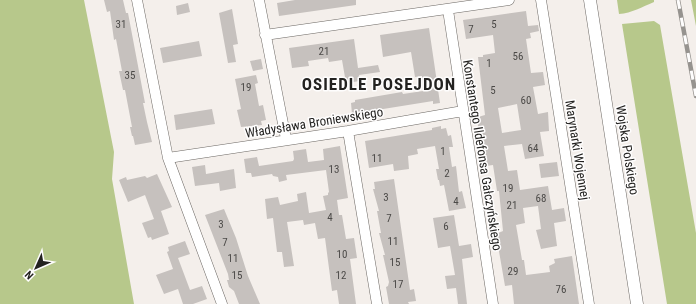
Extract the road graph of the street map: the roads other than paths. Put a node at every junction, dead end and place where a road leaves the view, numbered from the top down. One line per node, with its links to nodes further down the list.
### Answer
1 (137, 0): 11 (street)
2 (259, 0): 7 (street)
3 (509, 0): 6 (street)
4 (541, 0): 15 (street, Marynarki Wojennej)
5 (590, 0): 16 (street, Wojska Polskiego)
6 (448, 10): 7 (street); 8 (street, Konstantego Ildefonsa Gałczyńskiego)
7 (265, 35): 10 (street)
8 (463, 111): 9 (street, Władysława Broniewskiego); 14 (street, Konstantego Ildefonsa Gałczyńskiego)
9 (348, 131): 10 (street, Władysława Broniewskiego); 13 (street)
10 (286, 139): 11 (street, Władysława Broniewskiego)
11 (168, 158): 12 (street)
12 (222, 304)
13 (377, 304)
14 (493, 304)
15 (589, 304)
16 (637, 304)

